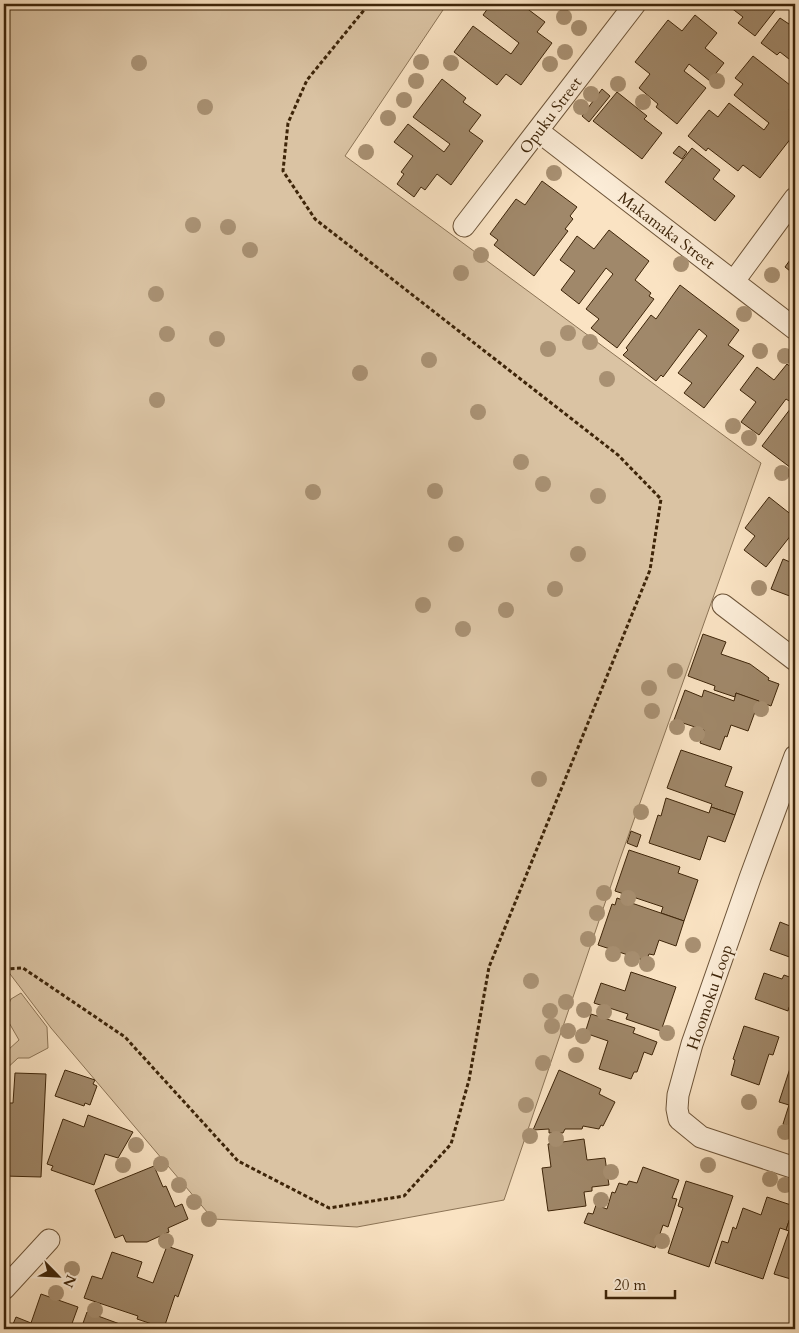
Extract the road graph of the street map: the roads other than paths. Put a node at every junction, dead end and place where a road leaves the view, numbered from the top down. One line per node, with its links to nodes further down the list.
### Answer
1 (635, 4): 2 (street, Opuku Street)
2 (538, 131): 4 (street, Opuku Street); 5 (street, Makamaka Street)
3 (795, 198): 5 (street)
4 (464, 226)
5 (734, 281): 6 (street, Makamaka Street)
6 (795, 329)
7 (723, 606): 8 (street)
8 (795, 660)
9 (795, 756): 10 (street, Hoomoku Loop)
10 (795, 1168)
11 (49, 1240): 12 (street)
12 (4, 1289)

